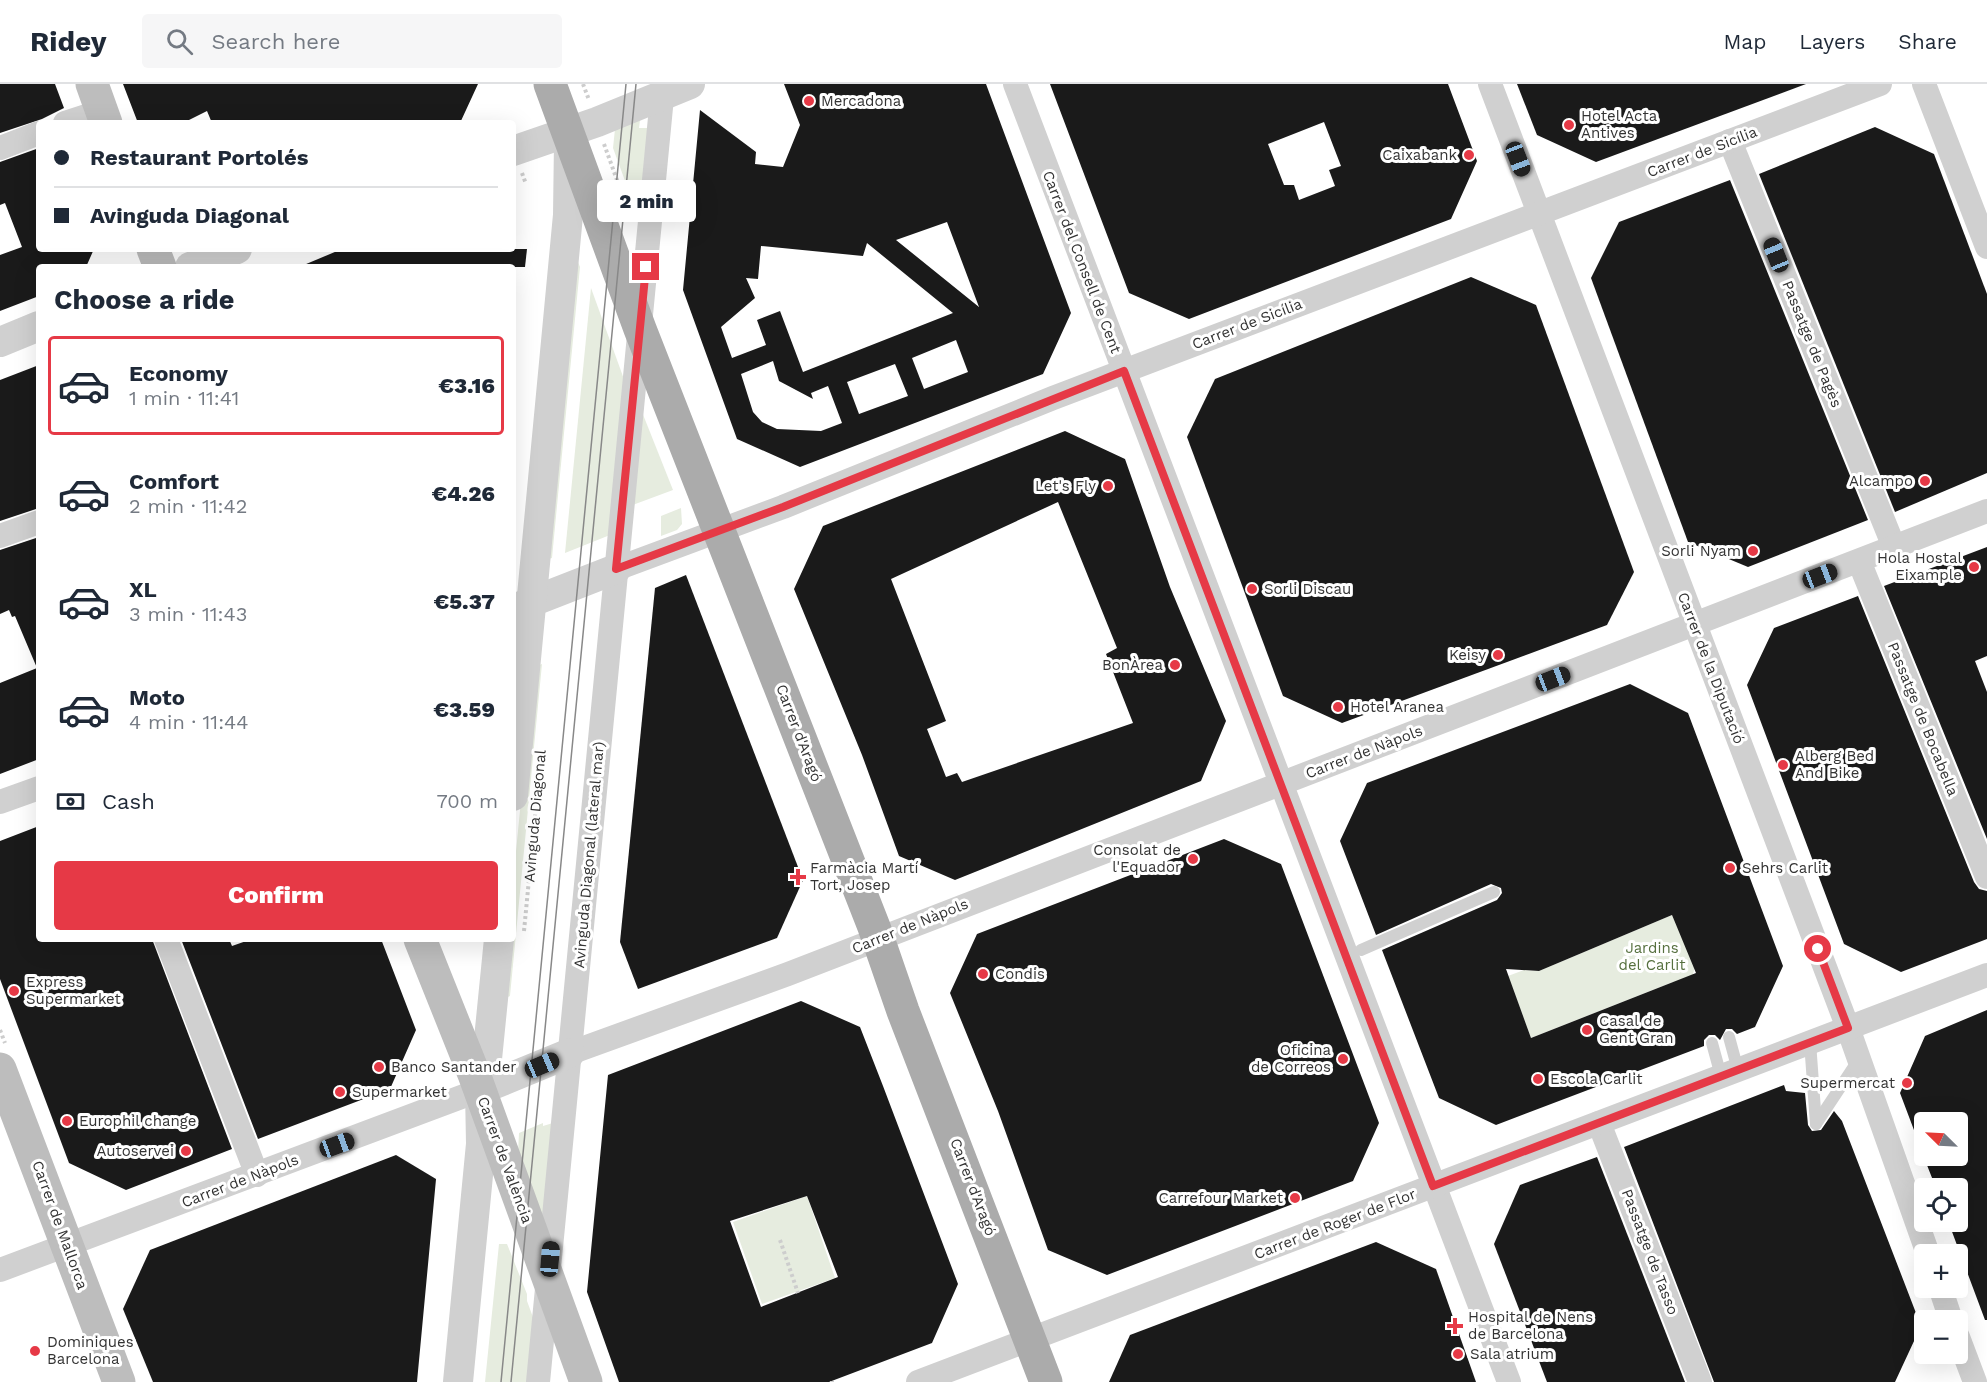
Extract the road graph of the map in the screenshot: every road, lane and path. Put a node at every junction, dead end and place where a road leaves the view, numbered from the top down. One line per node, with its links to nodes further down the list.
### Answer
1 (550, 84): 12 (main road, Carrer d'Aragó)
2 (583, 84): 9 (path)
3 (690, 84): 8 (street)
4 (1015, 84): 24 (street, Carrer del Consell de Cent)
5 (1490, 84): 17 (street, Carrer de la Diputació)
6 (1880, 84): 14 (street, Carrer de Sicília)
7 (1924, 84): 18 (street)
8 (662, 97): 12 (street); 22 (street)
9 (591, 104)
10 (100, 106): 11 (street)
11 (71, 120)
12 (569, 132): 16 (street); 22 (main road, Carrer d'Aragó); 32 (street)
13 (36, 134): 15 (street)
14 (1730, 141): 17 (street, Carrer de Sicília); 29 (street, Passatge de Pagès)
15 (0, 148)
16 (516, 150)
17 (1540, 213): 24 (street, Carrer de Sicília); 33 (street, Carrer de la Diputació)
18 (1987, 247)
19 (229, 252): 20 (street)
20 (198, 264)
21 (36, 327): 23 (street)
22 (640, 329): 27 (main road, Carrer d'Aragó); 31 (street, Avinguda Diagonal (lateral mar))
23 (0, 342)
24 (1124, 371): 27 (street, Carrer de Sicília); 34 (street, Carrer del Consell de Cent)
25 (1987, 511): 29 (street, Carrer de Nàpols)
26 (36, 523): 28 (street)
27 (720, 531): 31 (street, Carrer de Sicília); 41 (main road, Carrer d'Aragó)
28 (0, 536)
29 (1894, 547): 30 (street, Carrer de Nàpols)
30 (1858, 561): 33 (street, Carrer de Nàpols); 38 (street, Passatge de Bocabella)
31 (616, 569): 32 (street); 51 (street, Avinguda Diagonal (lateral mar))
32 (522, 605): 36 (street)
33 (1695, 624): 34 (street, Carrer de Nàpols); 47 (street, Carrer de la Diputació)
34 (1280, 784): 41 (street, Carrer de Nàpols); 58 (street, Carrer del Consell de Cent)
35 (36, 789): 37 (street)
36 (524, 800): 39 (path, Avinguda Diagonal)
37 (0, 802)
38 (1987, 877)
39 (516, 891)
40 (1494, 892): 45 (lane)
41 (879, 939): 51 (street, Carrer de Nàpols); 65 (main road, Carrer d'Aragó)
42 (167, 942): 57 (street)
43 (421, 942): 55 (main road, Carrer de València)
44 (511, 942): 55 (street)
45 (1361, 950)
46 (1987, 975): 47 (street, Carrer de Roger de Flor)
47 (1848, 1028): 49 (street, Carrer de Roger de Flor); 52 (street, Carrer de la Diputació)
48 (1729, 1037): 54 (lane)
49 (1810, 1042): 52 (lane); 54 (street, Carrer de Roger de Flor)
50 (1712, 1043): 54 (lane)
51 (570, 1053): 55 (street); 63 (street, Avinguda Diagonal (lateral mar))
52 (1859, 1059): 60 (street, Carrer de la Diputació)
53 (0, 1069): 61 (main road, Carrer de Mallorca)
54 (1730, 1073): 56 (street, Carrer de Roger de Flor)
55 (480, 1090): 57 (street, Carrer de Nàpols); 63 (main road, Carrer de València); 68 (street)
56 (1599, 1123): 58 (street, Carrer de Roger de Flor); 74 (street, Passatge de Tasso)
57 (257, 1175): 61 (street, Carrer de Nàpols)
58 (1433, 1186): 65 (street, Carrer de Roger de Flor); 73 (street, Carrer del Consell de Cent)
59 (780, 1240): 64 (path)
60 (1924, 1244)
61 (67, 1245): 62 (street, Carrer de Nàpols); 67 (main road, Carrer de Mallorca)
62 (0, 1270)
63 (548, 1281): 69 (street, Avinguda Diagonal (lateral mar)); 70 (main road, Carrer de València)
64 (798, 1293)
65 (1031, 1340): 71 (street, Carrer de Roger de Flor); 72 (main road, Carrer d'Aragó)
66 (1968, 1363): 75 (street)
67 (119, 1382)
68 (458, 1382)
69 (538, 1382)
70 (586, 1382)
71 (918, 1382)
72 (1046, 1382)
73 (1509, 1382)
74 (1700, 1382)
75 (1975, 1382)

